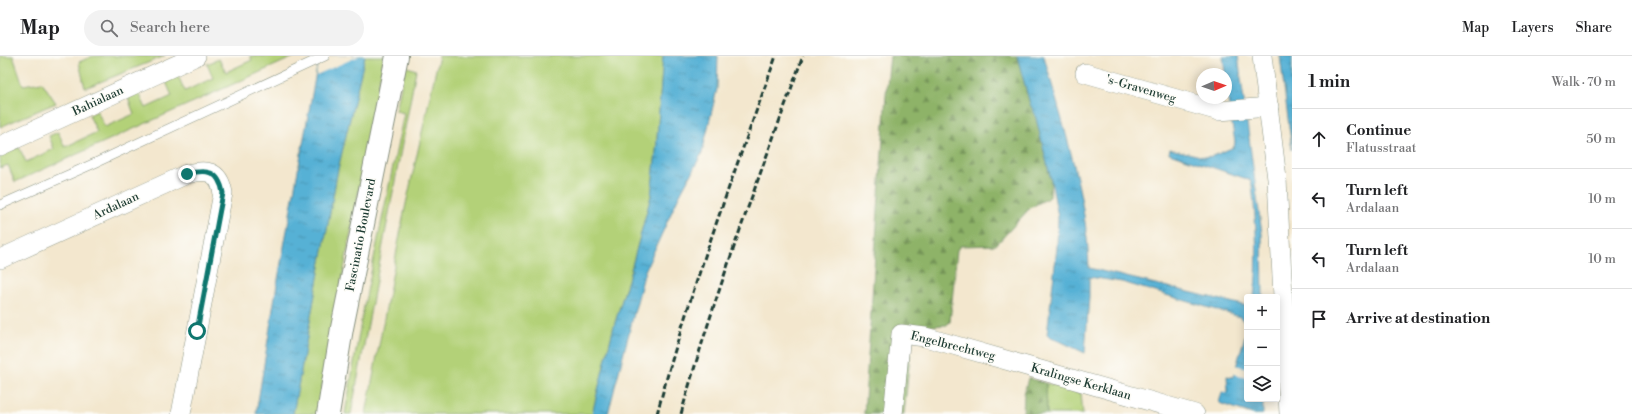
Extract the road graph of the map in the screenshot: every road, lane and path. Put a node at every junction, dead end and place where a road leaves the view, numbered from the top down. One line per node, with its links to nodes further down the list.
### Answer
1 (196, 56): 7 (street, Bahialaan)
2 (397, 56): 13 (street, Fascinatio Boulevard)
3 (1262, 56): 6 (street)
4 (322, 58): 8 (lane)
5 (1085, 73): 6 (street, 's-Gravenweg)
6 (1269, 107): 9 (street)
7 (0, 146)
8 (0, 205)
9 (1286, 214): 16 (street)
10 (0, 259): 12 (street, Ardalaan)
11 (1014, 362): 14 (street, Engelbrechtweg); 15 (street, Kralingse Kerklaan)
12 (181, 414)
13 (328, 414)
14 (893, 414)
15 (1195, 414)
16 (1289, 414)

